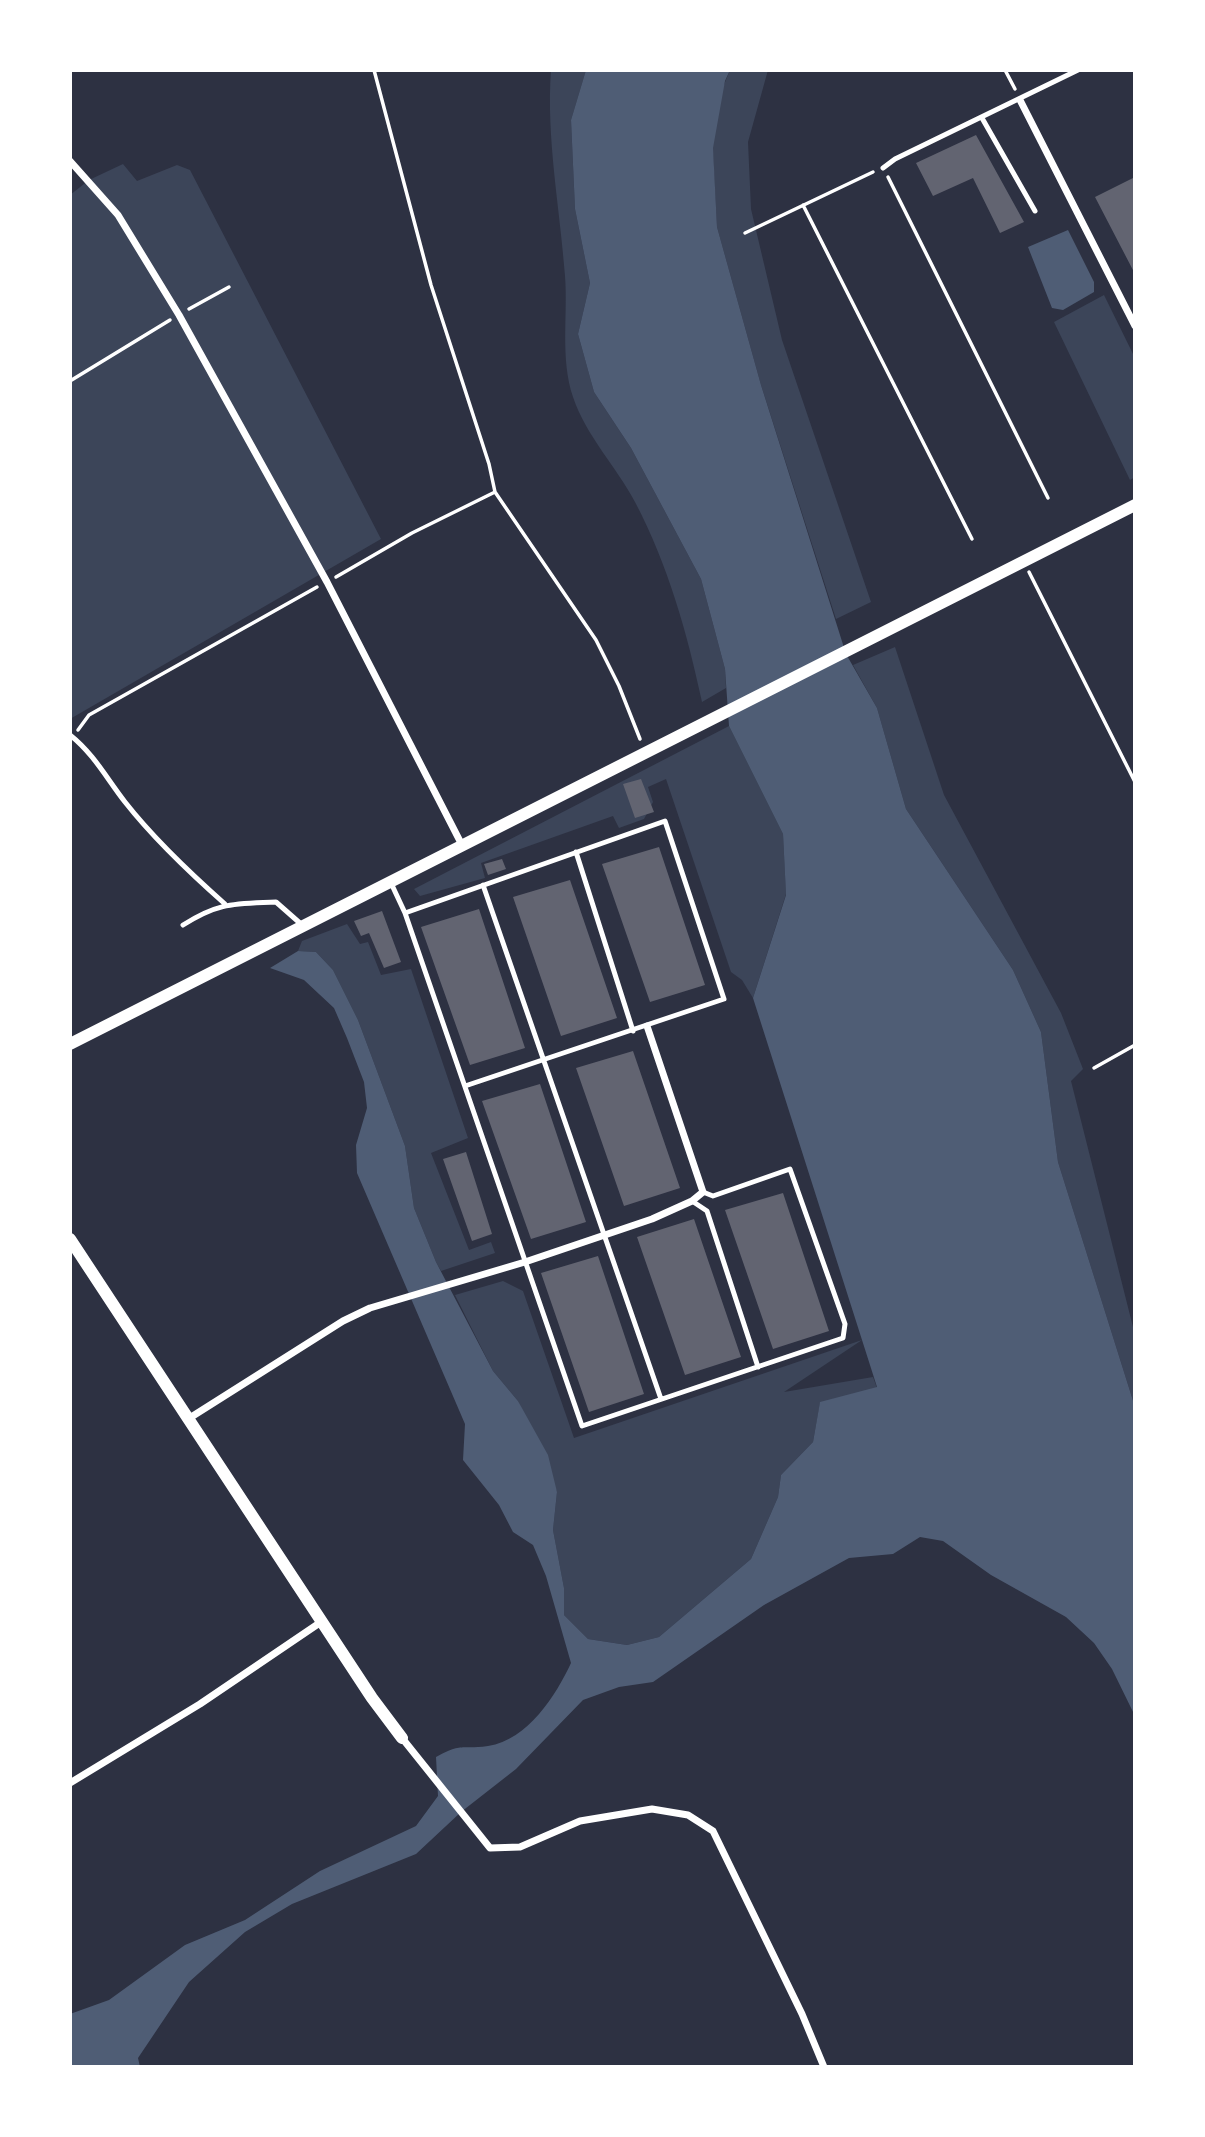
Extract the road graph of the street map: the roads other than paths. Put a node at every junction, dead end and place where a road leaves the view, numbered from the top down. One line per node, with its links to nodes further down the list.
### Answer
1 (1078, 70): 2 (lane)
2 (1020, 100): 3 (lane); 7 (street)
3 (982, 118): 5 (lane); 6 (lane)
4 (70, 161): 10 (street)
5 (883, 168)
6 (1035, 211)
7 (1135, 326)
8 (1135, 505): 10 (street)
9 (71, 736): 14 (lane)
10 (463, 847): 12 (street)
11 (576, 852): 13 (lane); 18 (lane); 19 (lane)
12 (391, 883): 15 (lane); 17 (street)
13 (483, 885): 15 (lane); 21 (lane)
14 (225, 904): 16 (lane); 17 (lane)
15 (405, 913): 22 (lane)
16 (183, 925)
17 (303, 927): 20 (street)
18 (647, 1026): 19 (lane); 23 (street)
19 (633, 1031): 21 (lane)
20 (70, 1044)
21 (545, 1060): 22 (lane); 25 (lane)
22 (465, 1086): 27 (lane)
23 (703, 1192): 24 (street); 28 (lane)
24 (692, 1201): 25 (street); 28 (lane)
25 (605, 1235): 27 (street); 29 (lane)
26 (70, 1239): 30 (street)
27 (525, 1262): 29 (lane); 30 (street)
28 (758, 1367): 29 (lane)
29 (661, 1399)
30 (187, 1420): 31 (street)
31 (321, 1622): 32 (street); 33 (street)
32 (402, 1738): 34 (street)
33 (70, 1783)
34 (824, 2067)

